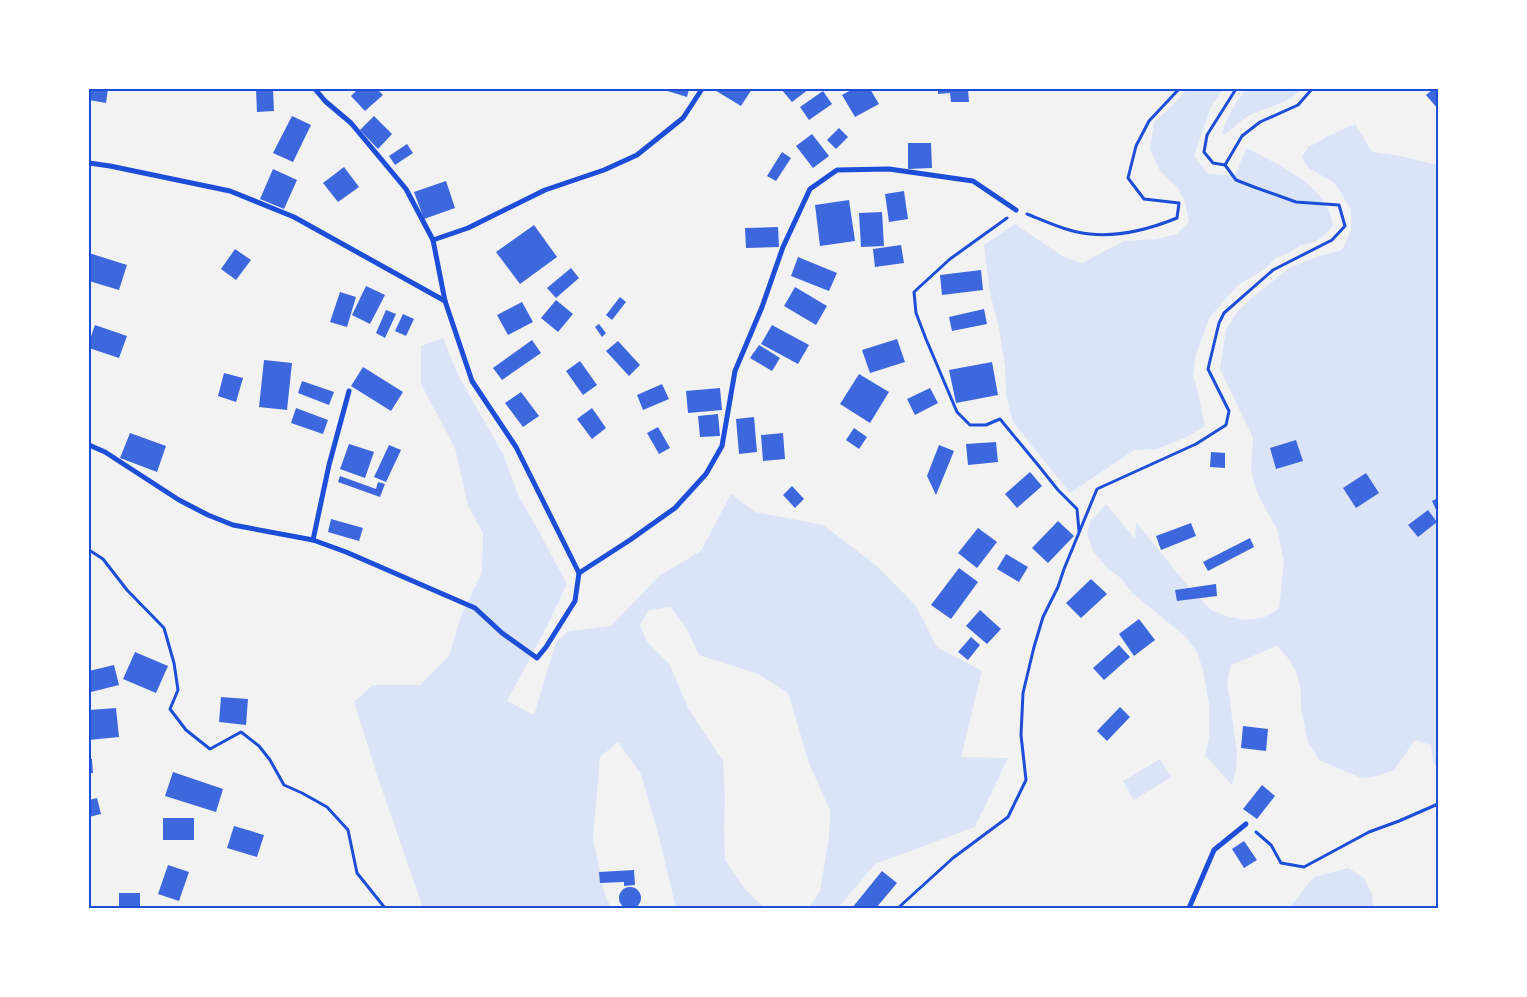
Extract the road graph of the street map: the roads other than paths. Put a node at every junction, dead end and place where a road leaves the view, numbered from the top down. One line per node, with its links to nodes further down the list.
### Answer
1 (315, 89): 5 (street)
2 (702, 89): 5 (street)
3 (89, 163): 6 (street)
4 (1016, 210): 10 (street)
5 (433, 240): 6 (street)
6 (445, 301): 10 (street)
7 (349, 391): 9 (street)
8 (89, 445): 9 (street)
9 (314, 540): 10 (street)
10 (579, 573)
11 (1246, 824): 12 (street)
12 (1189, 908)

